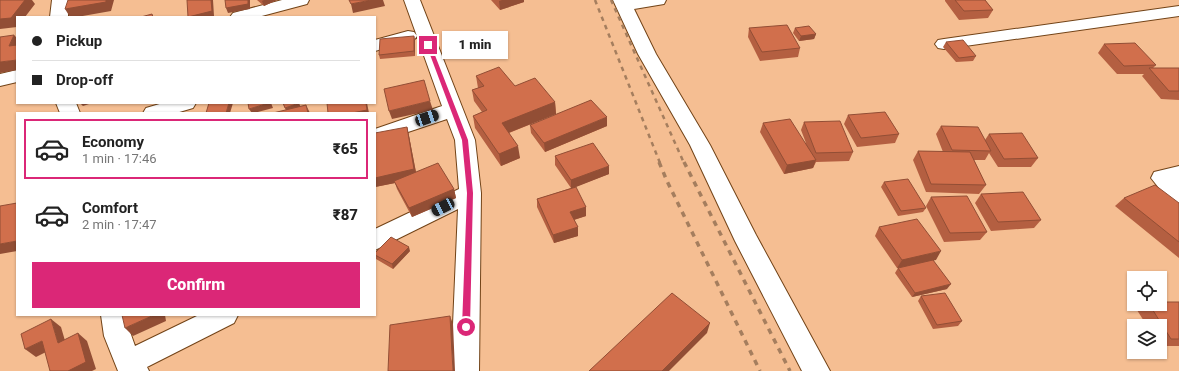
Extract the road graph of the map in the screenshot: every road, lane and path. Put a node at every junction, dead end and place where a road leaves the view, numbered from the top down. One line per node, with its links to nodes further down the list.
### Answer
1 (60, 0): 7 (street)
2 (301, 0): 8 (street)
3 (412, 0): 9 (street)
4 (658, 0): 5 (street)
5 (622, 3): 26 (street)
6 (1179, 11): 10 (street)
7 (59, 16)
8 (243, 16)
9 (423, 32): 11 (street); 15 (street)
10 (944, 44)
11 (376, 46)
12 (16, 76): 13 (street)
13 (0, 80)
14 (183, 104): 16 (street)
15 (453, 110): 17 (street); 19 (street)
16 (156, 112)
17 (376, 136)
18 (1179, 174): 20 (street)
19 (470, 193): 21 (street); 25 (street)
20 (1179, 197)
21 (376, 240)
22 (114, 316): 24 (street)
23 (223, 316): 24 (street)
24 (131, 367)
25 (465, 371)
26 (816, 371)

